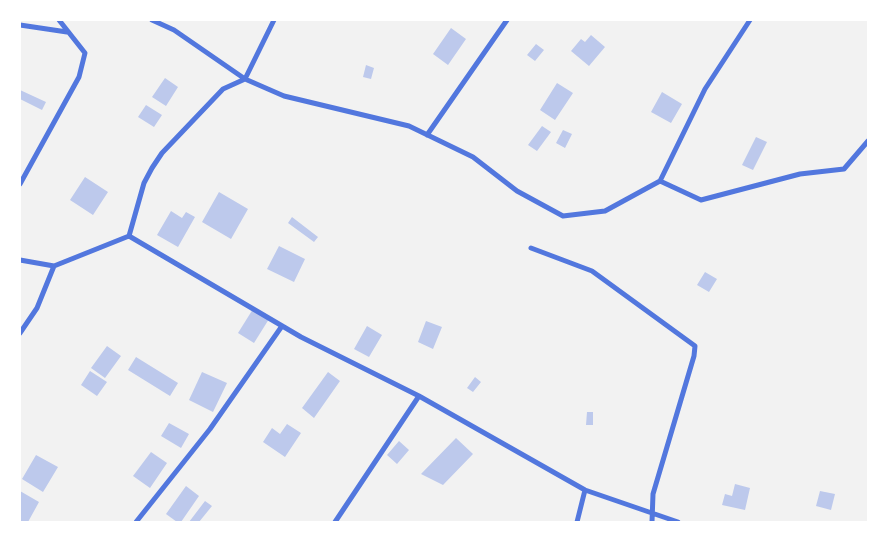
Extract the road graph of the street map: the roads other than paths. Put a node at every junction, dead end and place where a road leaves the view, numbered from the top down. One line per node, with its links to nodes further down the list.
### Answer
1 (59, 20): 7 (street)
2 (152, 20): 8 (street)
3 (274, 20): 8 (street)
4 (507, 20): 9 (street)
5 (750, 20): 11 (street)
6 (20, 25): 7 (street)
7 (68, 32): 12 (street)
8 (245, 79): 9 (street); 13 (street)
9 (427, 135): 11 (street)
10 (868, 141): 11 (street)
11 (660, 181)
12 (20, 184)
13 (129, 236): 16 (street); 17 (street)
14 (530, 248): 21 (street)
15 (20, 260): 16 (street)
16 (54, 266): 18 (street)
17 (282, 326): 19 (street); 22 (street)
18 (20, 333)
19 (419, 396): 20 (street); 23 (street)
20 (585, 490): 21 (street); 24 (street)
21 (652, 515): 25 (street); 26 (street)
22 (136, 522)
23 (335, 522)
24 (577, 522)
25 (652, 522)
26 (678, 522)

